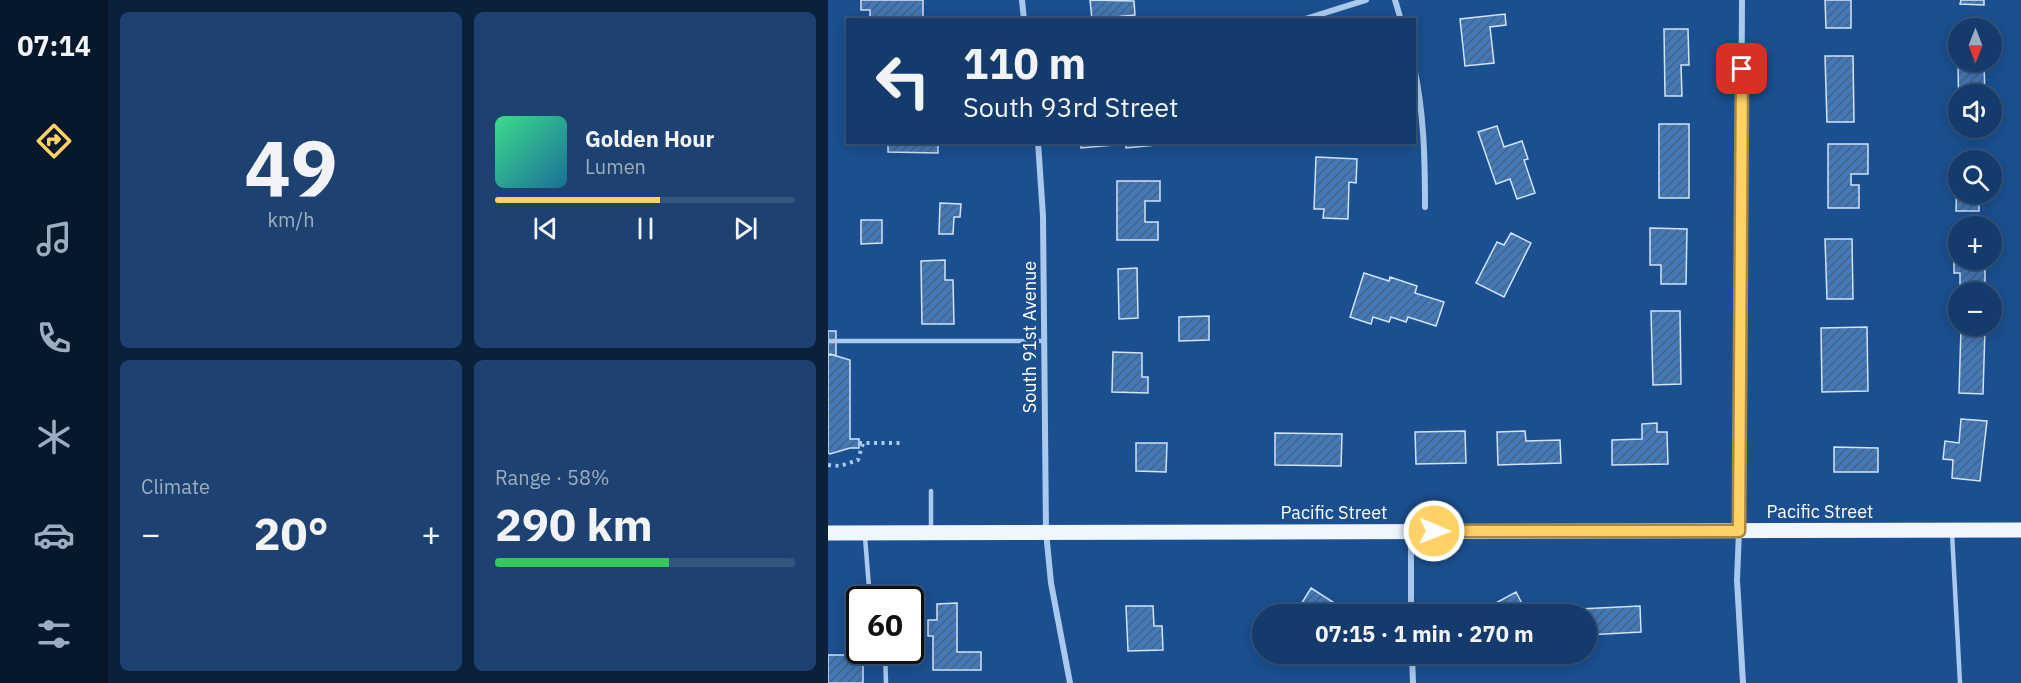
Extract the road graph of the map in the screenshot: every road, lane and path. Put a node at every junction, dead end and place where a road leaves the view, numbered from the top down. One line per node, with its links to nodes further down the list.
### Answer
1 (1022, 0): 5 (street)
2 (1366, 0): 6 (street)
3 (1395, 0): 7 (street)
4 (1742, 0): 19 (street)
5 (1024, 18)
6 (1308, 18)
7 (1400, 18)
8 (1416, 76): 10 (street)
9 (1038, 144): 12 (street, South 91st Avenue)
10 (1425, 207)
11 (828, 341): 12 (lane)
12 (1044, 341): 21 (street, South 91st Avenue)
13 (903, 443): 14 (path)
14 (828, 465)
15 (931, 491): 20 (lane)
16 (1952, 530): 17 (main road, Pacific Street); 19 (main road, Pacific Street); 32 (lane)
17 (2021, 530)
18 (1411, 531): 19 (main road, Pacific Street); 21 (main road, Pacific Street); 25 (street)
19 (1739, 531): 31 (street)
20 (931, 532): 21 (main road, Pacific Street); 23 (main road, Pacific Street)
21 (1046, 532): 29 (street, South 91st Avenue)
22 (828, 533): 23 (main road, Pacific Street)
23 (865, 533): 24 (lane)
24 (869, 586)
25 (1411, 604)
26 (885, 664): 28 (lane)
27 (1412, 664): 30 (street)
28 (886, 683)
29 (1070, 683)
30 (1413, 683)
31 (1743, 683)
32 (1960, 683)

